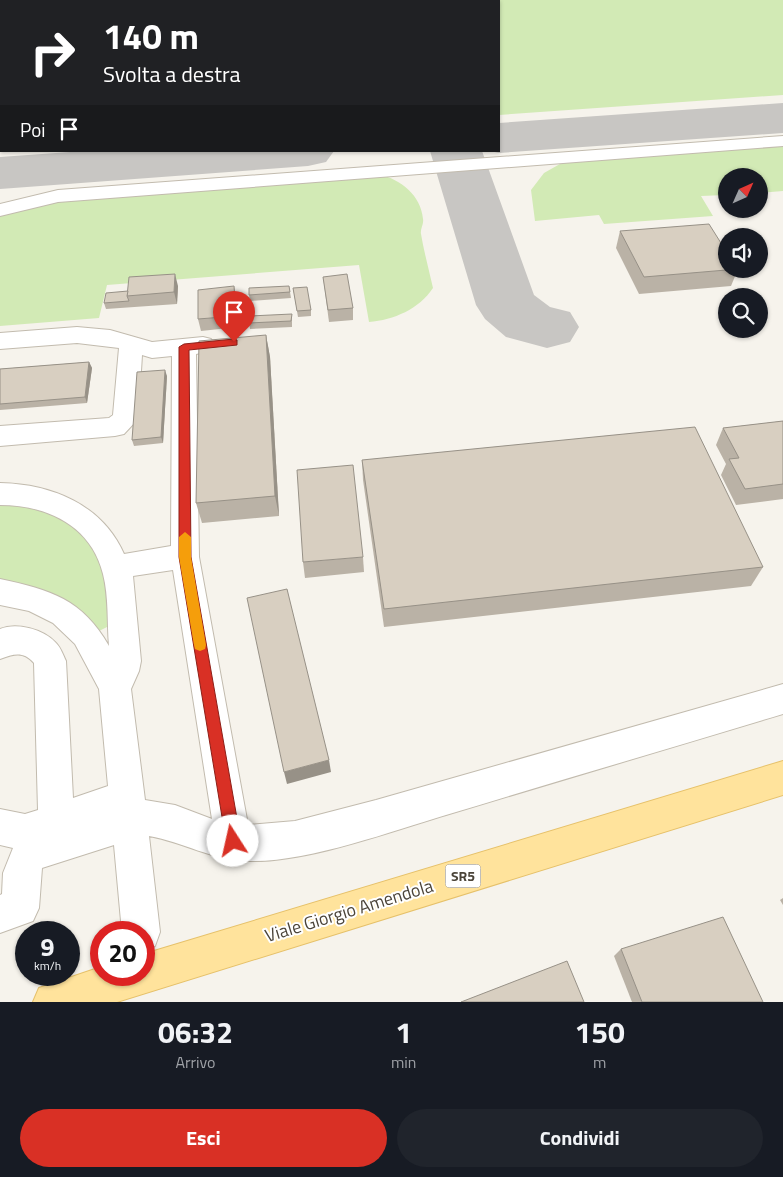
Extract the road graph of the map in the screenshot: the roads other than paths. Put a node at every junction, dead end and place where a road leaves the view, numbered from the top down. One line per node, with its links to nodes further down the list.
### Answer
1 (783, 141): 2 (lane)
2 (0, 210)
3 (0, 341): 4 (lane)
4 (131, 344): 6 (lane); 7 (lane)
5 (221, 344): 6 (lane)
6 (184, 347): 9 (lane)
7 (0, 436)
8 (0, 494): 10 (lane)
9 (185, 557): 10 (lane); 19 (lane)
10 (116, 568): 13 (lane)
11 (0, 592): 13 (lane)
12 (0, 645): 17 (lane)
13 (115, 687): 16 (lane)
14 (783, 699): 19 (lane)
15 (783, 778): 22 (main road, Viale Giorgio Amendola / SR5)
16 (128, 811): 17 (lane); 19 (lane); 20 (lane); 21 (lane)
17 (56, 822): 18 (lane)
18 (0, 827)
19 (233, 841)
20 (0, 914)
21 (139, 921)
22 (155, 966)
23 (112, 986): 24 (main road, Viale Giorgio Amendola / SR5)
24 (93, 996): 25 (main road, Viale Giorgio Amendola / SR5)
25 (53, 1002)

